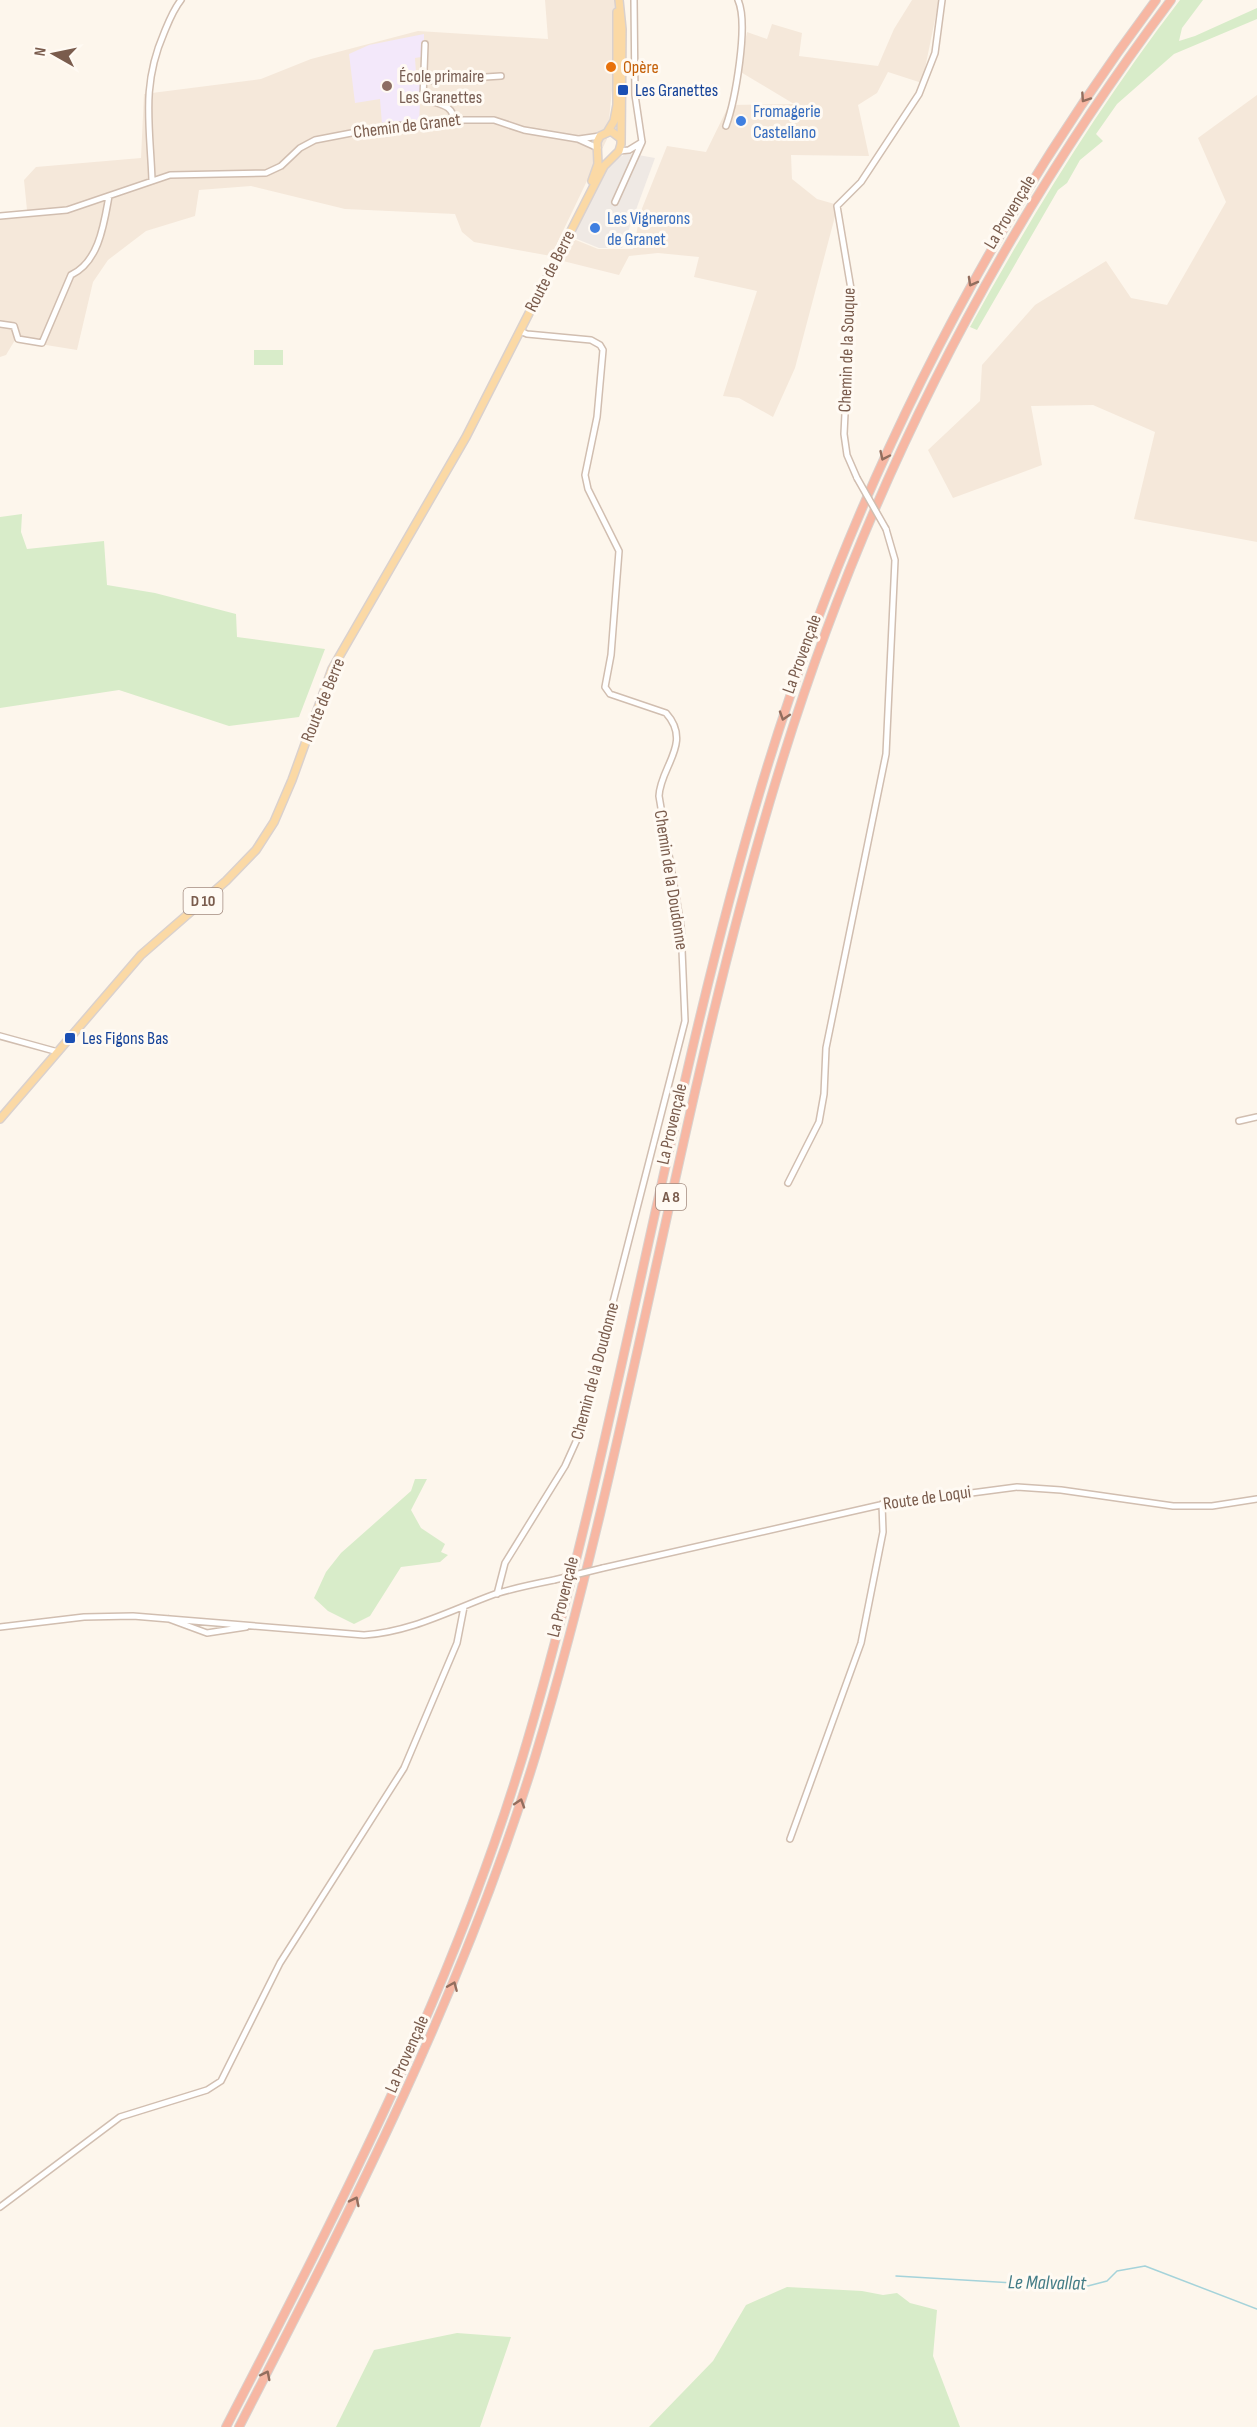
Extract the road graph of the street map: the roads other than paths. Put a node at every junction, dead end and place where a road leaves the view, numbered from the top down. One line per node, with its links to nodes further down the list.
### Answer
1 (181, 0): 22 (street)
2 (618, 0): 15 (main road); 18 (main road)
3 (634, 0): 19 (street)
4 (738, 0): 14 (street)
5 (942, 0): 34 (street, Chemin de la Souque, bridge)
6 (1150, 0): 10 (highway)
7 (1156, 0): 10 (highway, La Provençale / A 8)
8 (1171, 0): 45 (highway, La Provençale / A 8, one-way to 8)
9 (425, 44): 12 (street)
10 (1119, 50): 44 (highway, La Provençale / A 8, one-way to 44)
11 (501, 76): 12 (street)
12 (423, 81): 13 (street)
13 (454, 122): 17 (street, Chemin de Granet); 22 (street, Chemin de Granet)
14 (726, 126)
15 (608, 131): 16 (main road); 18 (main road)
16 (600, 136): 17 (street, Chemin de Granet); 20 (main road)
17 (578, 139): 20 (street, Chemin de Granet)
18 (620, 139): 19 (street); 21 (main road)
19 (640, 144): 21 (street); 25 (street)
20 (599, 149): 21 (main road); 23 (main road, Route de Berre)
21 (616, 153): 23 (main road, Route de Berre)
22 (152, 180): 24 (street, Chemin de Granet)
23 (590, 192): 28 (main road, Route de Berre)
24 (109, 196): 26 (street, Chemin de Granet); 27 (street)
25 (615, 202)
26 (0, 216)
27 (0, 324)
28 (520, 331): 30 (main road, Route de Berre / D 10); 37 (street, Chemin de la Doudonne)
29 (0, 1036): 30 (street)
30 (58, 1052): 32 (main road, Route de Berre / D 10)
31 (1257, 1117): 33 (street)
32 (0, 1119)
33 (1239, 1121)
34 (788, 1183)
35 (1257, 1499): 36 (street, Route de Loqui)
36 (882, 1504): 37 (street, Route de Loqui, bridge); 42 (street)
37 (497, 1594): 38 (street, Route de Loqui)
38 (464, 1607): 40 (street, Route de Loqui); 43 (street)
39 (167, 1618): 40 (street); 40 (street); 41 (street)
40 (250, 1626)
41 (0, 1627)
42 (790, 1839)
43 (0, 2207)
44 (226, 2427)
45 (239, 2427)

